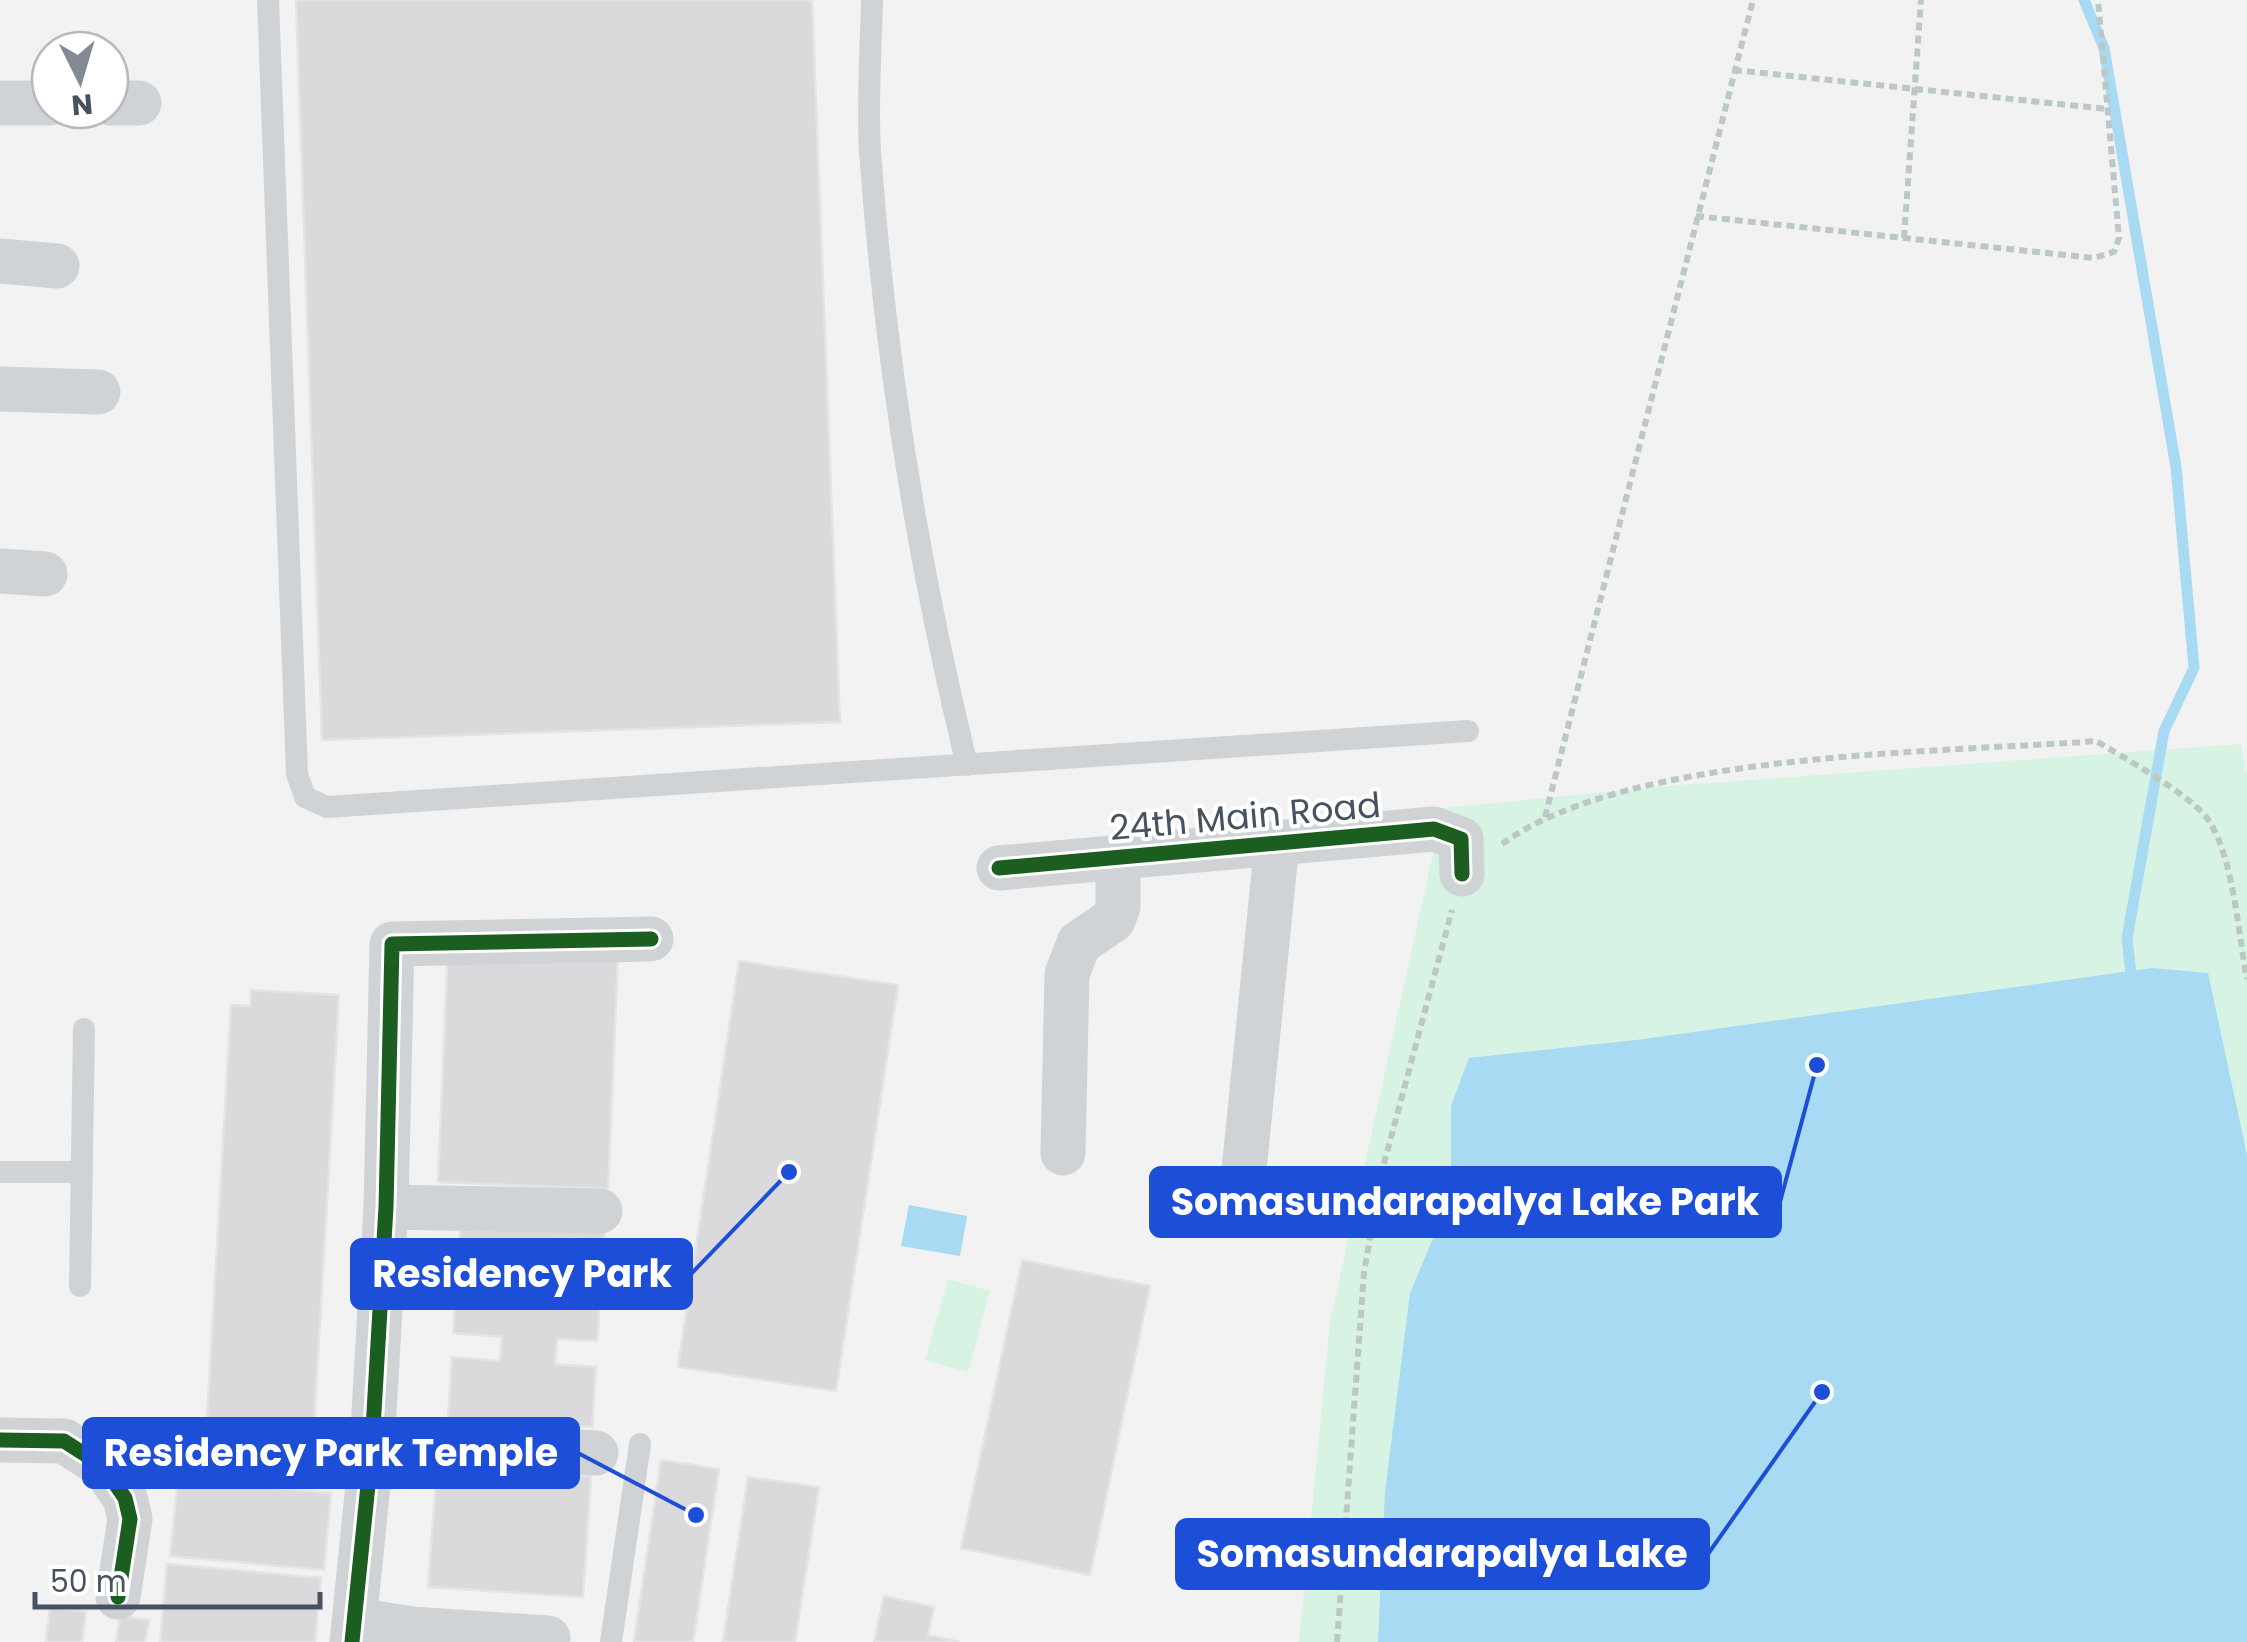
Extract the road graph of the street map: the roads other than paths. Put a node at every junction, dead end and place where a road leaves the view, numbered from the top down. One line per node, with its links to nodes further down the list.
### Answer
1 (268, 0): 12 (lane)
2 (872, 0): 12 (lane)
3 (0, 103): 4 (street)
4 (30, 103)
5 (0, 261): 6 (street)
6 (58, 266)
7 (0, 389): 8 (street)
8 (98, 392)
9 (0, 571): 10 (street)
10 (45, 574)
11 (1468, 731): 12 (lane)
12 (967, 765)
13 (1277, 843): 14 (street, 24th Main Road); 16 (street, 24th Main Road); 22 (street)
14 (1118, 858): 15 (street, 24th Main Road); 19 (street)
15 (999, 868)
16 (1462, 874)
17 (651, 940): 23 (street)
18 (84, 1030): 21 (lane)
19 (1062, 1153)
20 (0, 1172): 21 (lane)
21 (82, 1172): 25 (lane)
22 (1242, 1190)
23 (386, 1207): 24 (street); 28 (street)
24 (600, 1211)
25 (80, 1286)
26 (0, 1440): 30 (street)
27 (640, 1444): 33 (lane)
28 (372, 1446): 29 (street); 31 (street)
29 (596, 1453)
30 (118, 1597)
31 (354, 1631): 32 (street)
32 (548, 1638)
33 (611, 1642)

